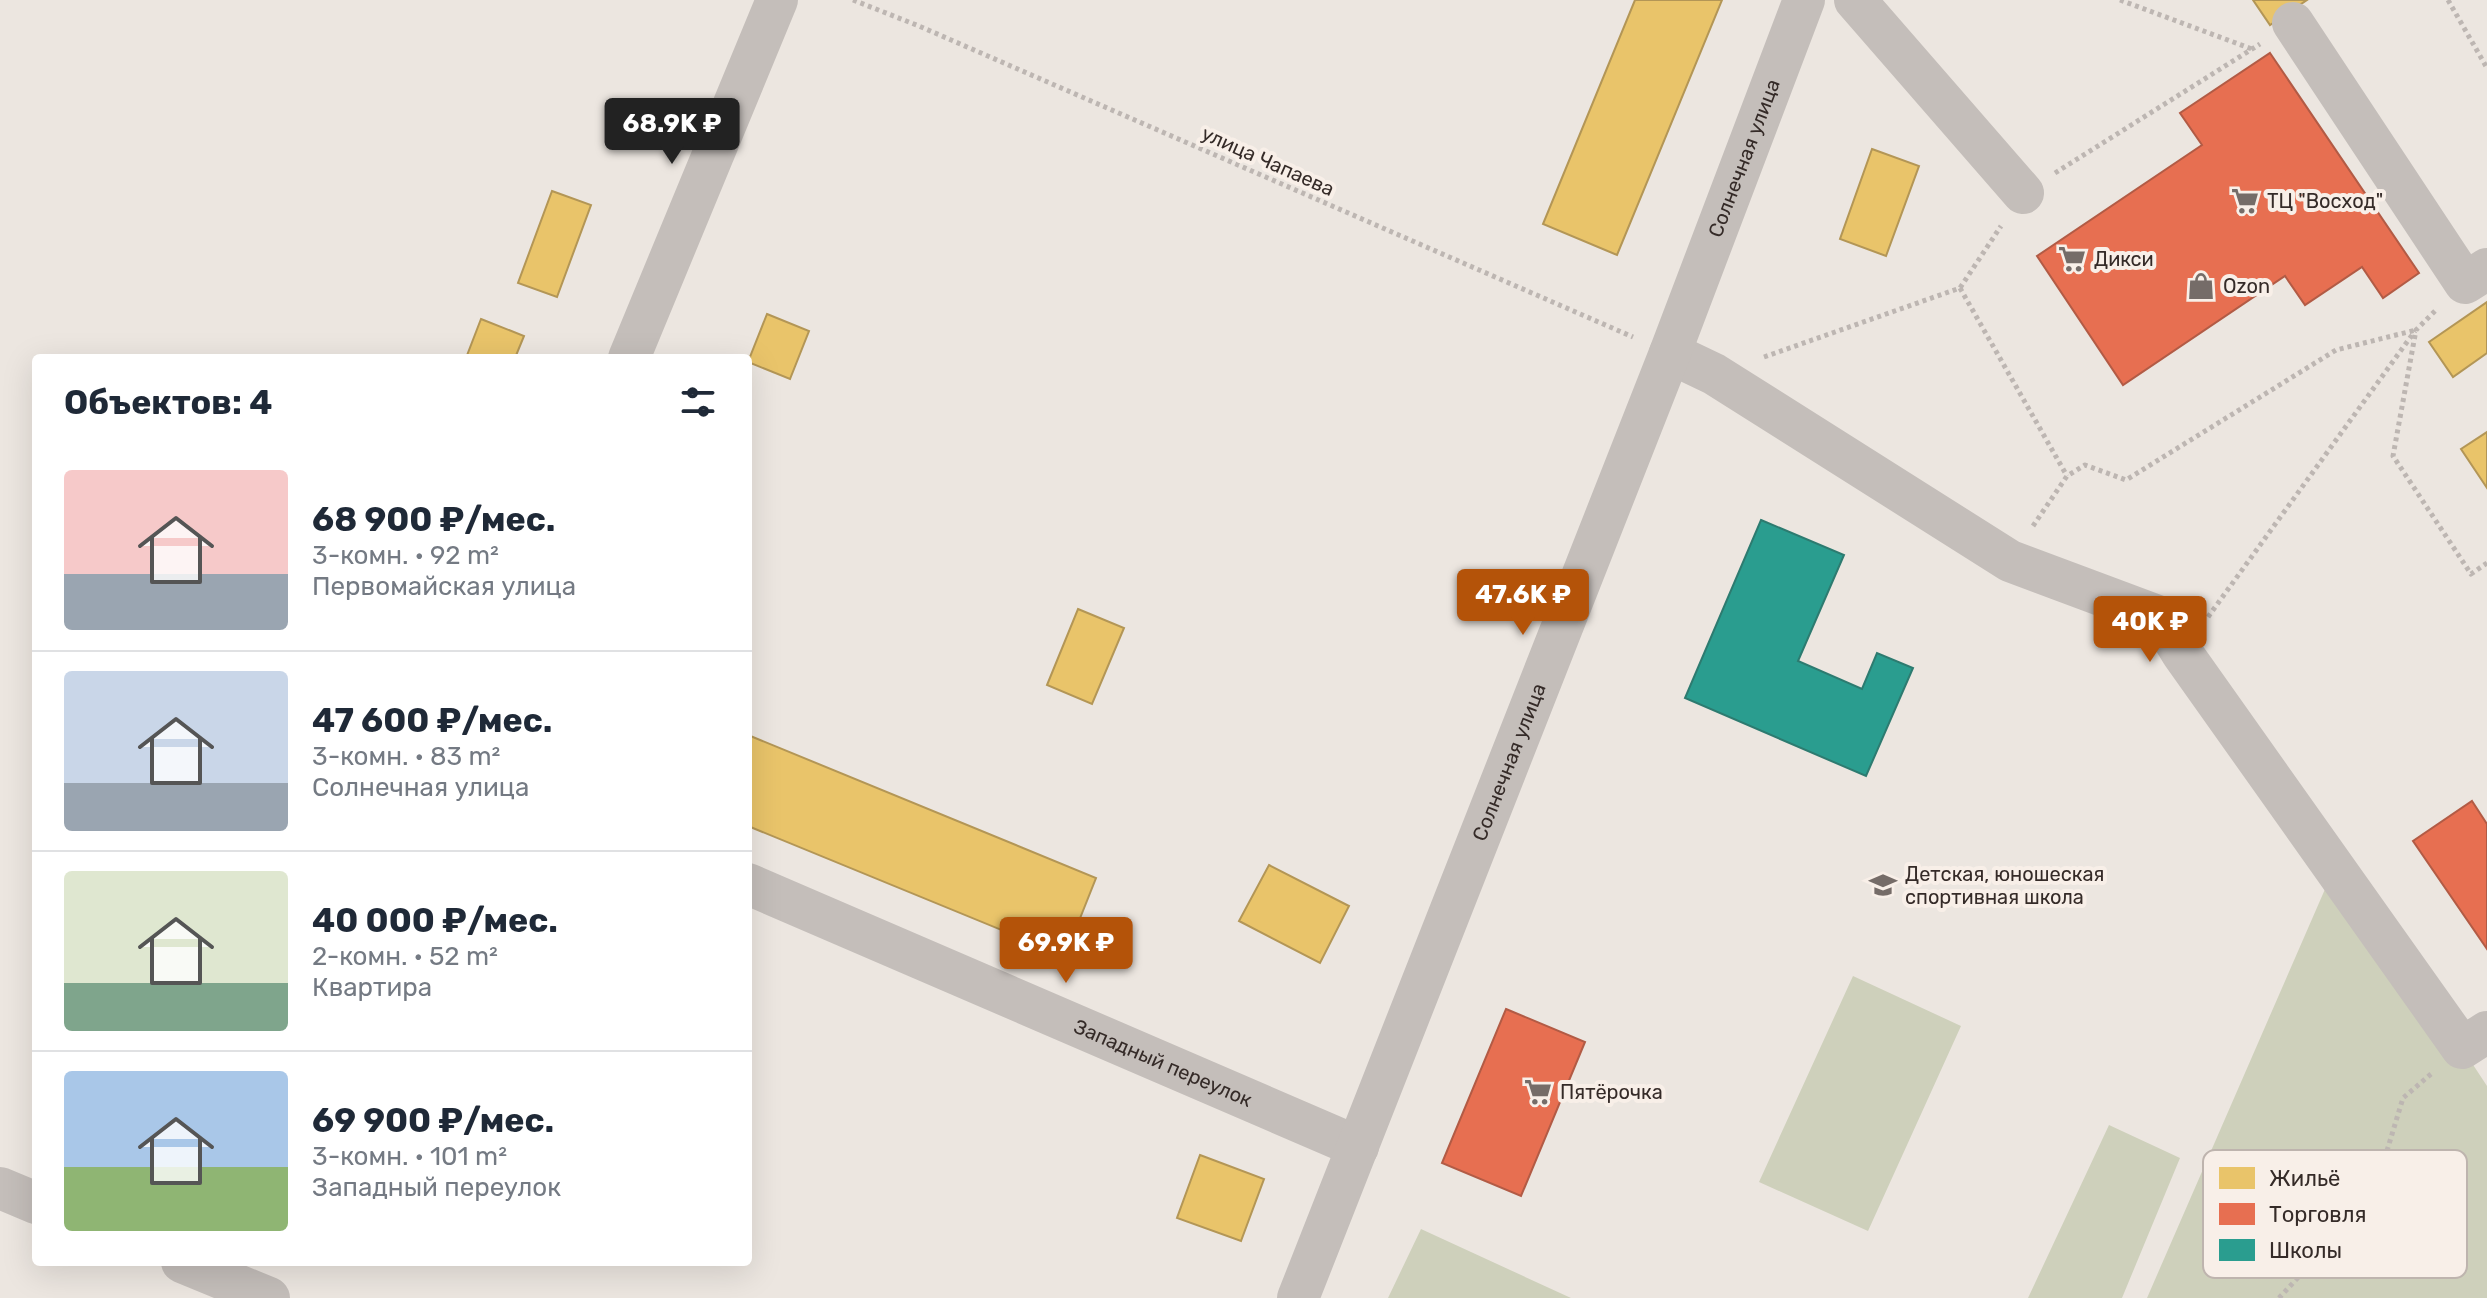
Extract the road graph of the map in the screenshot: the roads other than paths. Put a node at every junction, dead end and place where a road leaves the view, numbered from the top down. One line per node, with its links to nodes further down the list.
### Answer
1 (777, 0): 8 (street)
2 (1804, 0): 7 (street, Солнечная улица)
3 (1855, 0): 5 (street)
4 (2293, 23): 6 (street)
5 (2023, 193)
6 (2476, 276)
7 (1670, 353): 10 (street); 11 (street, Солнечная улица)
8 (631, 354)
9 (752, 886): 11 (street, Западный переулок)
10 (2474, 1040)
11 (1358, 1147): 16 (street, Солнечная улица)
12 (0, 1188): 13 (street)
13 (32, 1201)
14 (194, 1266): 15 (street)
15 (261, 1288)
16 (1298, 1298)

